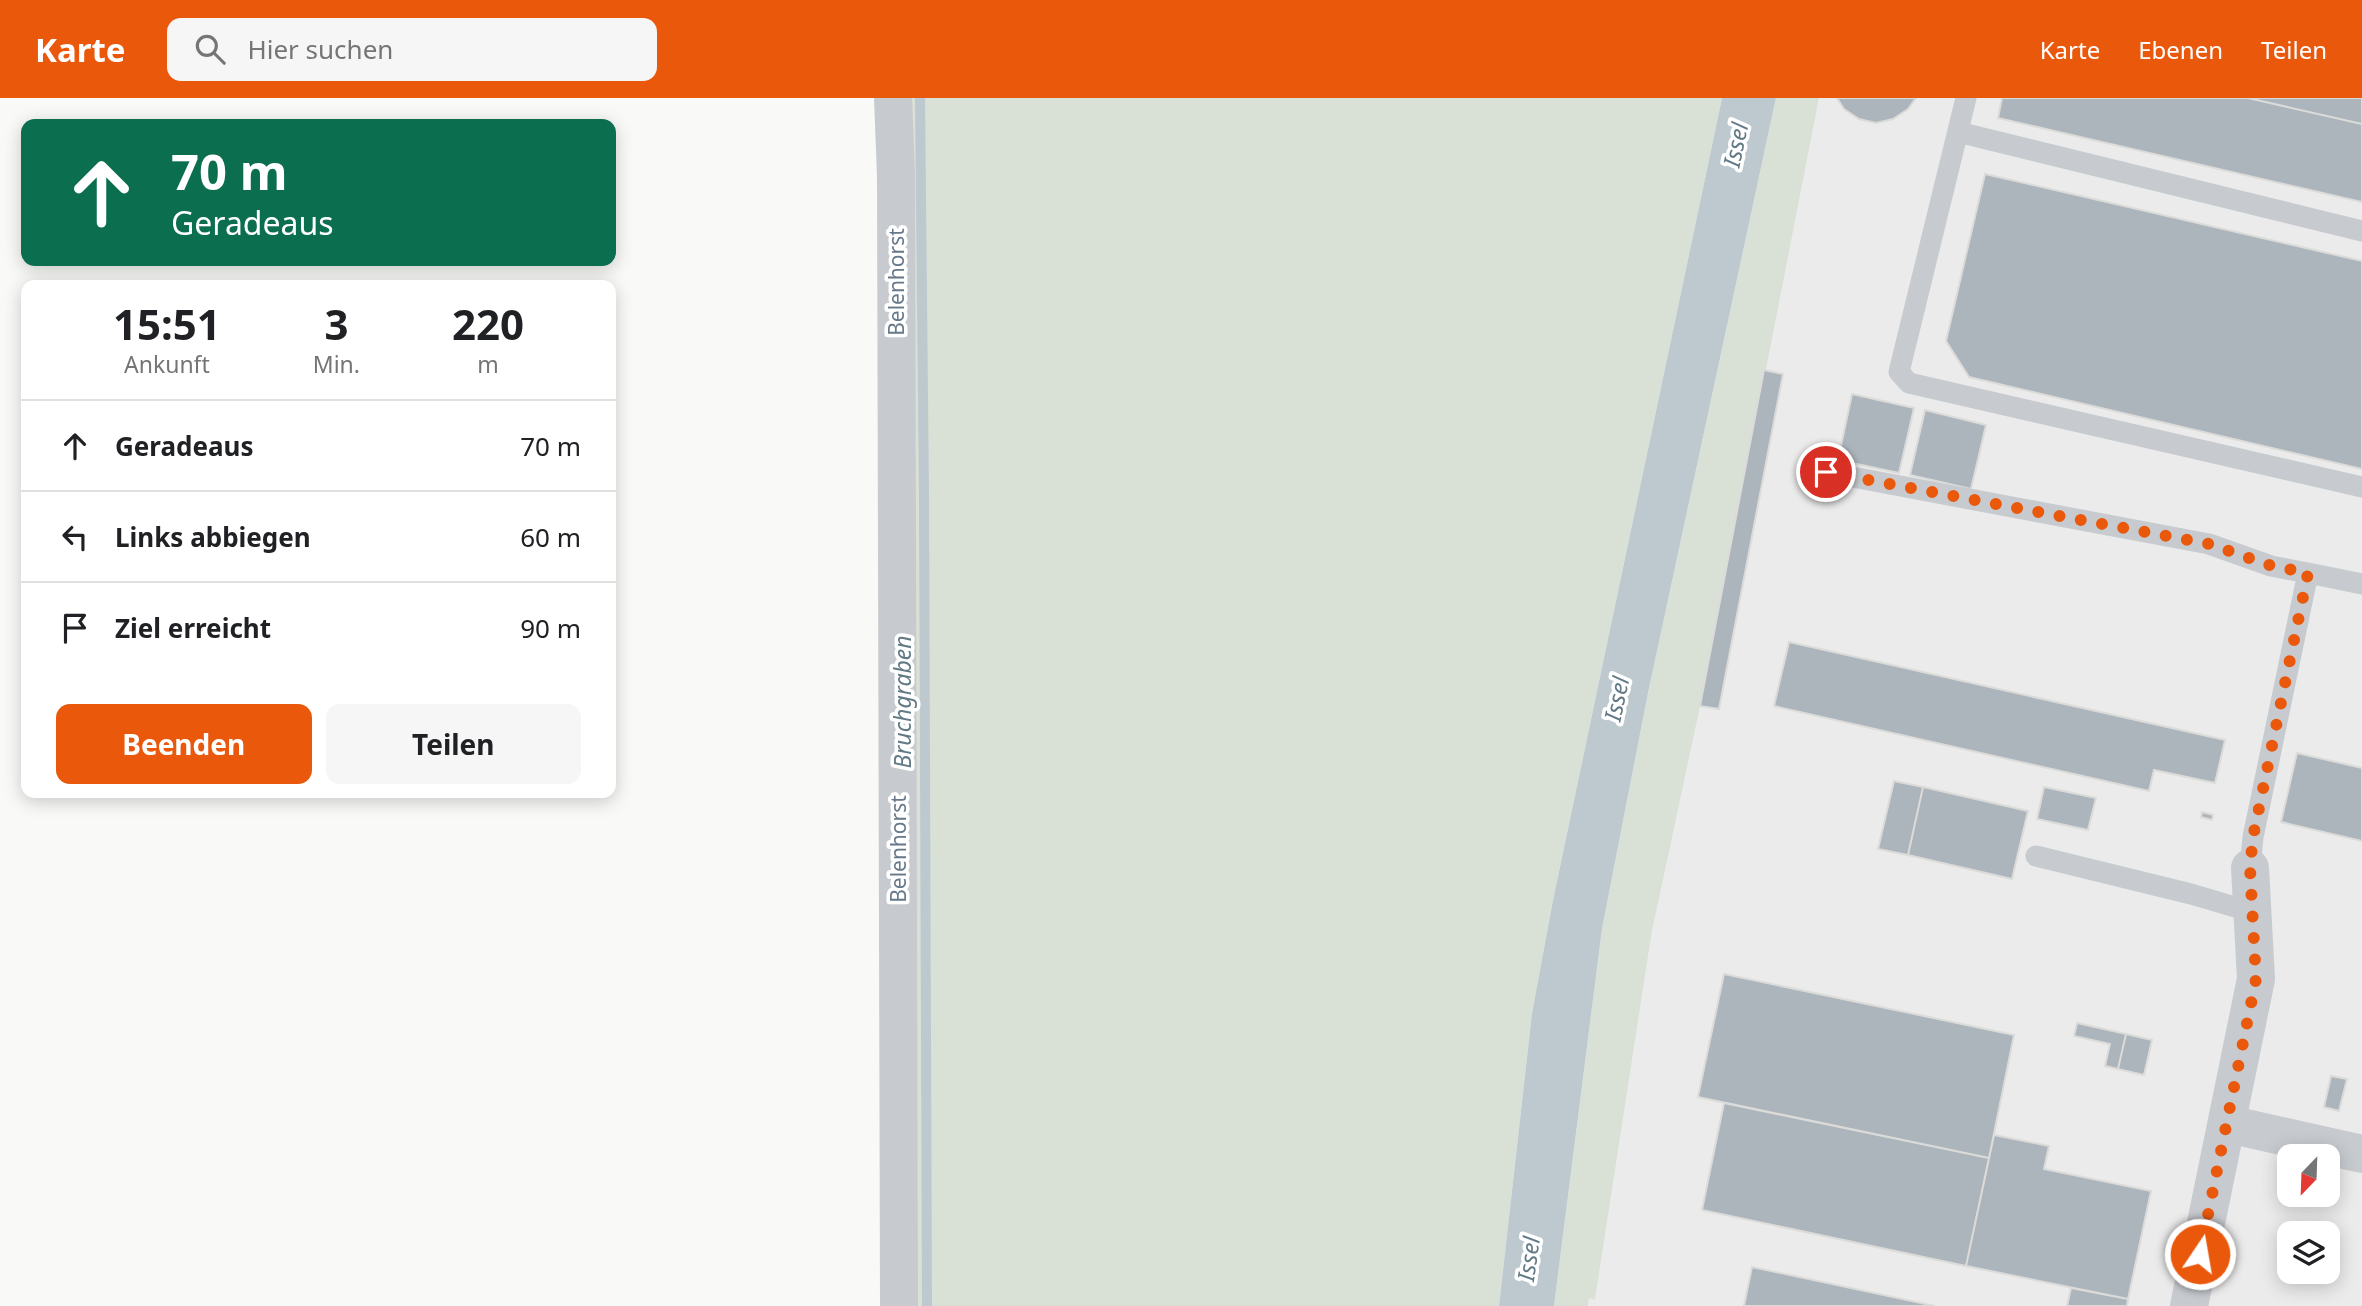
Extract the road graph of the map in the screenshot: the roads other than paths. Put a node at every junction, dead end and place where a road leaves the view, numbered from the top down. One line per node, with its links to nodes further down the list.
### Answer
1 (893, 98): 14 (street, Belenhorst)
2 (1966, 98): 3 (lane)
3 (1958, 132): 4 (lane); 6 (lane)
4 (2362, 231)
5 (1826, 472): 7 (lane)
6 (2362, 487)
7 (2308, 573): 8 (lane); 10 (lane)
8 (2362, 584)
9 (2036, 856): 11 (lane)
10 (2250, 868): 11 (street)
11 (2252, 912): 12 (street)
12 (2228, 1124): 13 (street); 15 (street)
13 (2362, 1154)
14 (899, 1306)
15 (2189, 1306)

